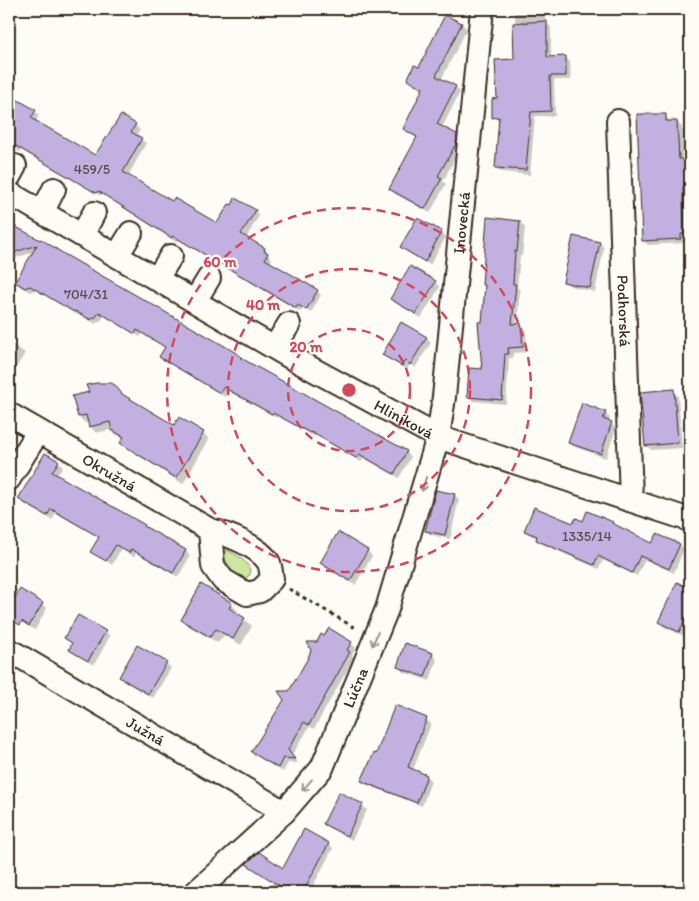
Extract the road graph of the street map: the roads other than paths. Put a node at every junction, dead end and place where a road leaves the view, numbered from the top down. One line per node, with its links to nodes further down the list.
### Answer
1 (482, 9): 6 (street, Inovecká)
2 (618, 120): 8 (street, Podhorská)
3 (9, 193): 6 (street, Hliníková)
4 (9, 414): 5 (street, Okružná)
5 (38, 432): 7 (street); 10 (street, Okružná)
6 (438, 437): 8 (street, Hliníková); 12 (street, Lúčna, one-way to 12)
7 (9, 480)
8 (632, 500): 9 (street, Hliníková)
9 (690, 520)
10 (210, 530): 10 (street, Okružná)
11 (9, 650): 12 (street, Južná)
12 (284, 812): 13 (street, Lúčna)
13 (196, 892)

